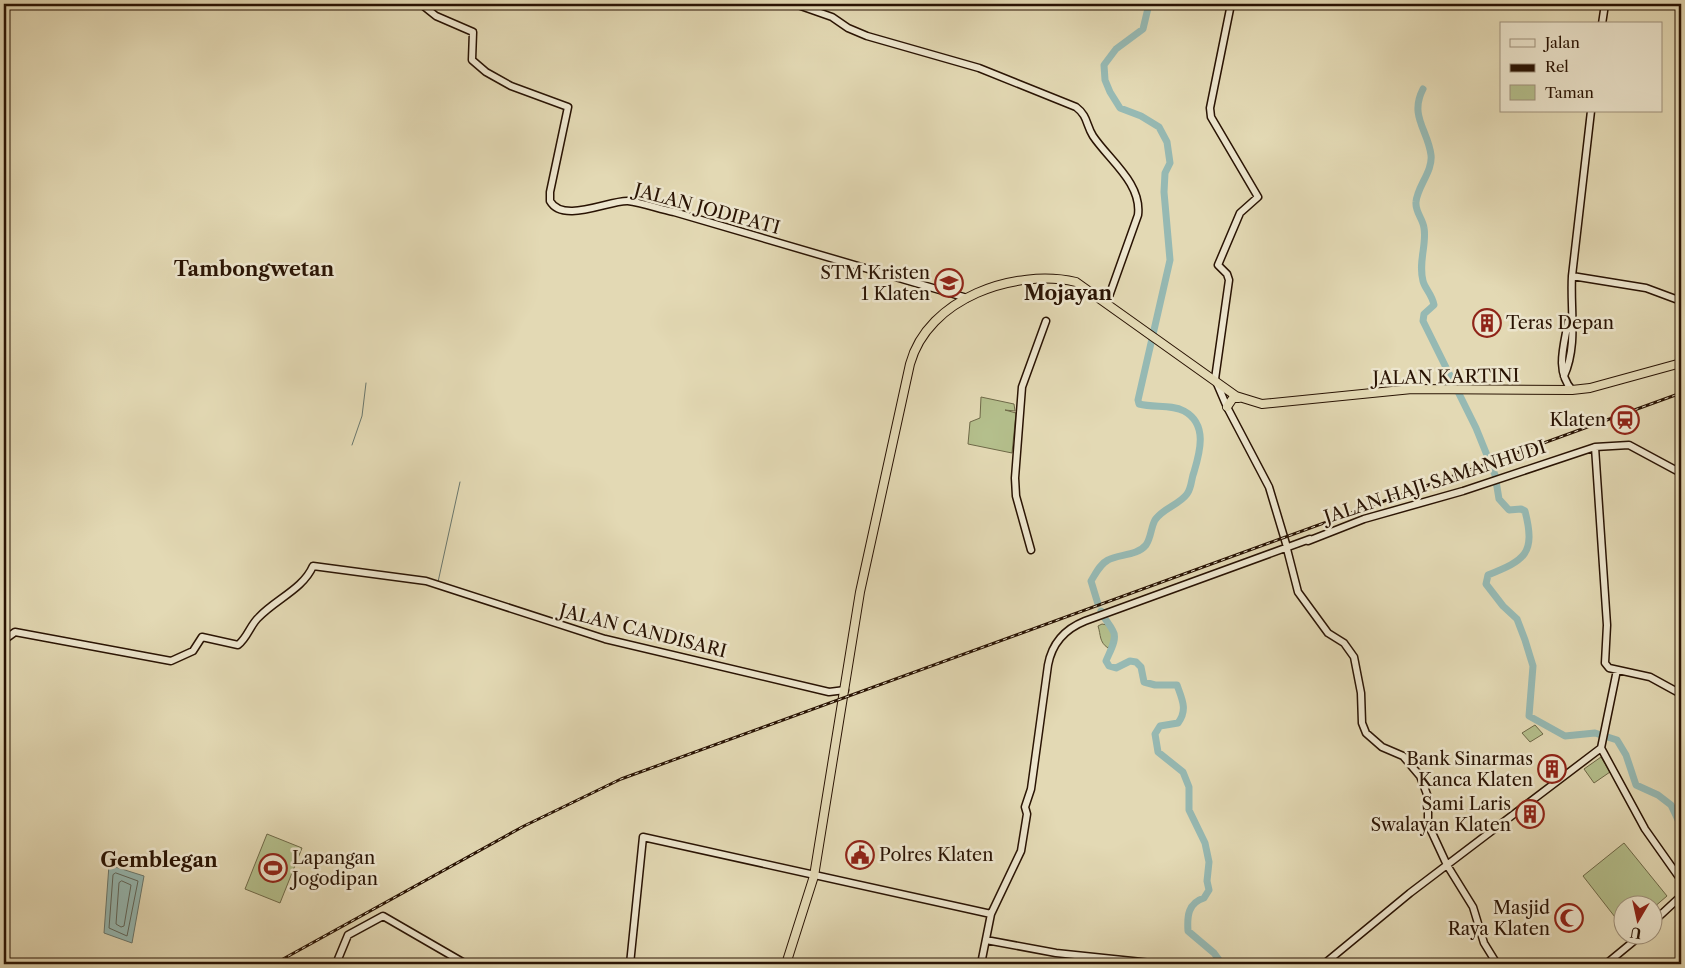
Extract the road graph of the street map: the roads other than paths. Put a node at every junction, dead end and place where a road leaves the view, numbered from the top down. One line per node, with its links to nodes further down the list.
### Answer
1 (421, 4): 8 (street, JALAN JODIPATI)
2 (795, 4): 10 (street)
3 (1231, 4): 13 (street)
4 (1605, 4): 5 (street)
5 (1602, 22)
6 (1591, 112): 7 (street)
7 (1572, 276): 9 (street); 14 (street)
8 (967, 298): 10 (highway, JALAN KARTINI); 25 (highway, JALAN KARTINI)
9 (1681, 300)
10 (1107, 302): 13 (highway, JALAN KARTINI)
11 (1046, 321): 22 (street)
12 (1681, 363): 15 (highway, JALAN KARTINI)
13 (1215, 379): 17 (highway, JALAN KARTINI); 18 (street)
14 (1564, 379): 15 (street); 16 (street)
15 (1572, 390): 16 (highway, JALAN KARTINI)
16 (1554, 391): 17 (highway, JALAN KARTINI)
17 (1243, 399): 18 (highway)
18 (1227, 407): 21 (street)
19 (1595, 447): 20 (street, JALAN HAJI SAMANHUDI); 21 (street, JALAN HAJI SAMANHUDI); 24 (street)
20 (1681, 473)
21 (1287, 548): 28 (street); 32 (street, JALAN HAJI SAMANHUDI)
22 (1031, 550)
23 (4, 640): 25 (street, JALAN CANDISARI)
24 (1617, 670): 26 (street); 27 (street)
25 (844, 690): 29 (highway, JALAN KARTINI)
26 (1681, 694)
27 (1601, 748): 28 (street); 30 (street)
28 (1447, 865): 42 (street); 43 (street)
29 (814, 876): 32 (street); 38 (street); 39 (highway, JALAN KARTINI)
30 (1681, 880)
31 (1680, 900): 33 (street)
32 (991, 914): 34 (street, JALAN HAJI SAMANHUDI)
33 (1662, 915)
34 (986, 940): 40 (street, JALAN HAJI SAMANHUDI); 41 (street)
35 (1628, 946): 44 (street)
36 (336, 964): 37 (street)
37 (466, 964)
38 (630, 964)
39 (786, 964)
40 (981, 964)
41 (1161, 964)
42 (1324, 964)
43 (1497, 964)
44 (1606, 964)

